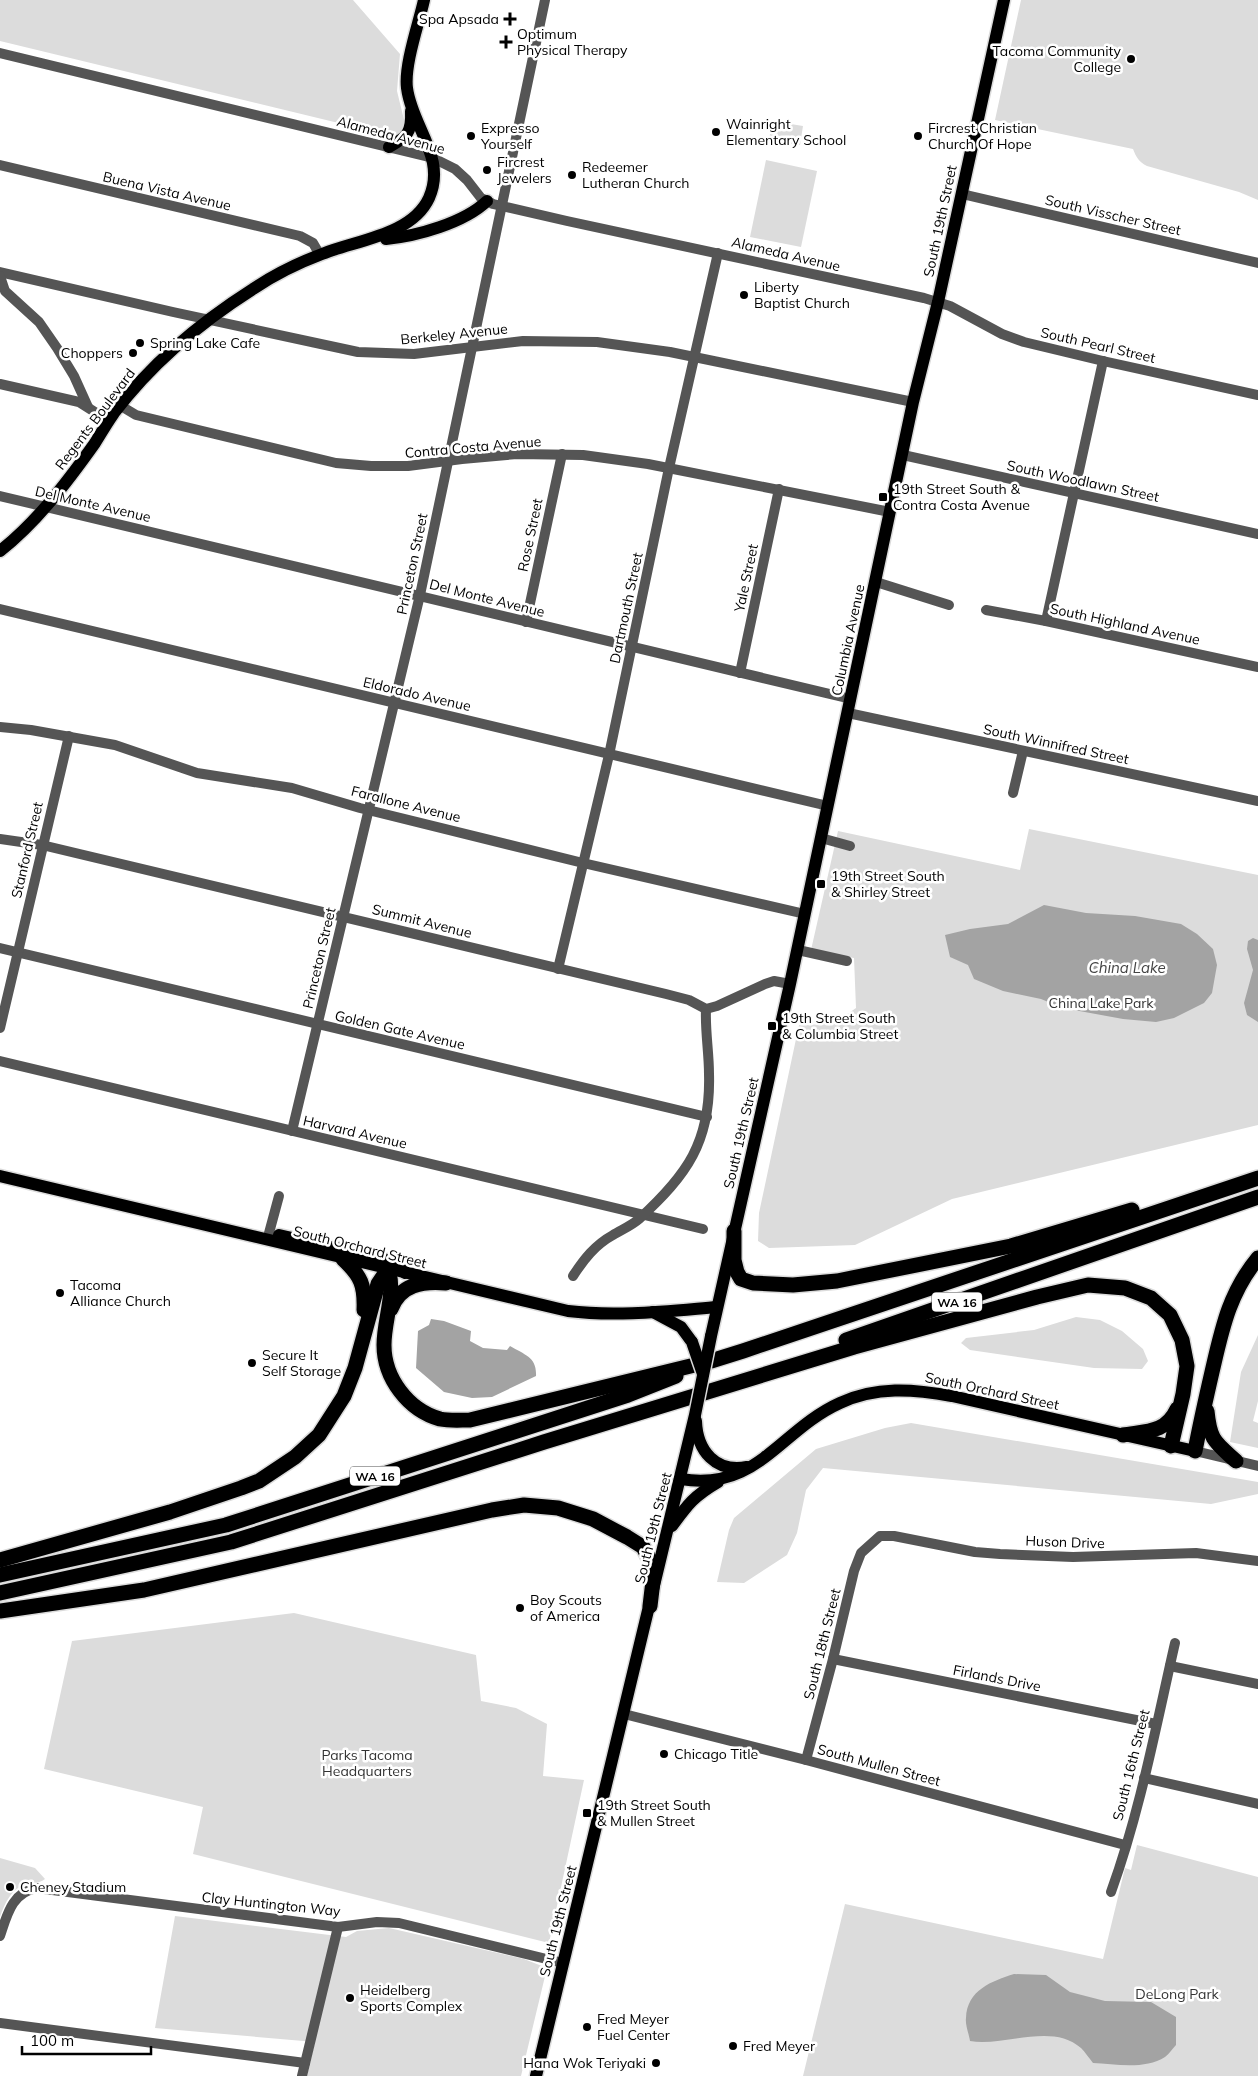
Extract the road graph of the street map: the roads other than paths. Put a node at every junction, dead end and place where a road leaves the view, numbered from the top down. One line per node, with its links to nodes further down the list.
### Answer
1 (424, 0): 5 (main road, Regents Boulevard)
2 (545, 0): 11 (street, Princeton Street)
3 (1004, 0): 9 (main road, South 19th Street)
4 (0, 54): 6 (street, Alameda Avenue)
5 (411, 106): 6 (main road); 7 (main road, Regents Boulevard)
6 (389, 147): 7 (street, Alameda Avenue)
7 (433, 158): 10 (street, Alameda Avenue); 12 (main road, Regents Boulevard)
8 (0, 165): 14 (street, Buena Vista Avenue)
9 (962, 194): 15 (street, South Visscher Street); 18 (main road, South 19th Street)
10 (487, 201): 11 (street, Alameda Avenue); 12 (main road)
11 (502, 206): 13 (street, Alameda Avenue); 20 (street, Princeton Street)
12 (351, 243): 14 (main road, Regents Boulevard)
13 (718, 253): 18 (street, Alameda Avenue); 21 (street, Dartmouth Street)
14 (320, 254): 19 (main road, Regents Boulevard)
15 (1258, 263)
16 (0, 272): 19 (street, Berkeley Avenue)
17 (0, 276): 27 (street)
18 (938, 302): 22 (street, South Pearl Street); 25 (main road, Columbia Avenue)
19 (208, 320): 20 (street, Berkeley Avenue); 26 (main road, Regents Boulevard)
20 (472, 347): 21 (street, Berkeley Avenue); 31 (street, Princeton Street)
21 (694, 357): 25 (street, Berkeley Avenue); 32 (street, Dartmouth Street)
22 (1103, 361): 24 (street, South Pearl Street); 34 (street)
23 (0, 384): 27 (street)
24 (1258, 395)
25 (913, 402): 30 (main road, Columbia Avenue)
26 (120, 406): 28 (main road, Regents Boulevard); 31 (street, Contra Costa Avenue)
27 (88, 407): 28 (street)
28 (109, 422): 36 (main road, Regents Boulevard)
29 (562, 454): 31 (street, Contra Costa Avenue); 32 (street, Contra Costa Avenue); 46 (street, Rose Street)
30 (902, 455): 34 (street, South Woodlawn Street); 37 (main road, Columbia Avenue)
31 (448, 462): 41 (street, Princeton Street)
32 (669, 468): 33 (street, Contra Costa Avenue); 47 (street, Dartmouth Street)
33 (779, 489): 37 (street, Contra Costa Avenue); 49 (street, Yale Street)
34 (1074, 493): 38 (street, South Woodlawn Street); 45 (street)
35 (0, 496): 36 (street, Del Monte Avenue)
36 (44, 507): 39 (main road, Regents Boulevard); 41 (street, Del Monte Avenue)
37 (890, 512): 40 (main road, Columbia Avenue)
38 (1258, 534)
39 (0, 551)
40 (876, 582): 42 (street); 50 (main road, Columbia Avenue)
41 (420, 595): 46 (street, Del Monte Avenue); 51 (street, Princeton Street)
42 (949, 606)
43 (0, 609): 51 (street, Eldorado Avenue)
44 (986, 610): 45 (street, South Highland Avenue)
45 (1046, 621): 48 (street, South Highland Avenue)
46 (526, 622): 47 (street, Del Monte Avenue)
47 (632, 647): 49 (street, Del Monte Avenue); 56 (street, Dartmouth Street)
48 (1258, 666)
49 (740, 673): 50 (street, Del Monte Avenue)
50 (851, 699): 52 (main road, Columbia Avenue)
51 (394, 703): 56 (street, Eldorado Avenue); 60 (street, Princeton Street)
52 (848, 713): 55 (street, South Winnifred Street); 59 (main road, Columbia Avenue)
53 (0, 727): 54 (street, Farallone Avenue)
54 (69, 736): 60 (street, Farallone Avenue); 63 (street, Stanford Street)
55 (1023, 751): 57 (street); 58 (street, South Winnifred Street)
56 (609, 754): 59 (street, Eldorado Avenue); 65 (street, Dartmouth Street)
57 (1013, 793)
58 (1258, 801)
59 (828, 806): 61 (main road, Columbia Avenue)
60 (369, 810): 65 (street, Farallone Avenue); 67 (street, Princeton Street)
61 (821, 838): 64 (street); 66 (main road, Columbia Avenue)
62 (0, 839): 63 (street, Summit Avenue)
63 (42, 845): 67 (street, Summit Avenue); 70 (street, Stanford Street)
64 (850, 846)
65 (582, 863): 66 (street, Farallone Avenue); 72 (street, Dartmouth Street)
66 (805, 914): 69 (main road, Columbia Avenue)
67 (344, 916): 72 (street, Summit Avenue); 75 (street, Princeton Street)
68 (0, 948): 70 (street, Golden Gate Avenue)
69 (798, 950): 71 (street); 73 (main road, Columbia Avenue)
70 (18, 952): 75 (street, Golden Gate Avenue); 76 (street, Stanford Street)
71 (847, 961)
72 (558, 969): 74 (street, Summit Avenue)
73 (790, 984): 74 (street); 87 (main road, South 19th Street)
74 (706, 1009): 78 (street)
75 (318, 1024): 78 (street, Golden Gate Avenue); 79 (street, Princeton Street)
76 (0, 1028)
77 (0, 1061): 79 (street, Harvard Avenue)
78 (707, 1117): 85 (street)
79 (292, 1132): 85 (street, Harvard Avenue)
80 (1258, 1172): 87 (highway)
81 (0, 1176): 89 (main road, South Orchard Street)
82 (1258, 1178): 101 (highway, WA 16)
83 (279, 1196): 88 (street)
84 (1258, 1197): 106 (highway, WA 16)
85 (642, 1215): 86 (street, Harvard Avenue); 95 (street)
86 (704, 1229)
87 (734, 1231): 97 (main road, South 19th Street)
88 (269, 1233): 89 (main road); 94 (main road)
89 (254, 1236): 92 (main road, South Orchard Street)
90 (1258, 1246): 103 (highway)
91 (1258, 1258): 103 (highway)
92 (343, 1259): 93 (main road, South Orchard Street); 100 (highway)
93 (388, 1269): 94 (main road, South Orchard Street); 99 (highway); 100 (highway)
94 (405, 1273): 96 (main road, South Orchard Street)
95 (573, 1276)
96 (446, 1283): 98 (main road, South Orchard Street); 99 (highway)
97 (717, 1307): 98 (main road, South Orchard Street); 102 (main road, South 19th Street, bridge)
98 (653, 1312): 102 (main road, bridge)
99 (387, 1319): 101 (highway)
100 (361, 1345): 118 (highway)
101 (743, 1351): 120 (highway, WA 16)
102 (703, 1374): 107 (main road, South 19th Street, bridge)
103 (1210, 1383): 105 (highway)
104 (1184, 1394): 106 (highway); 108 (highway); 109 (highway)
105 (1206, 1399): 110 (highway); 111 (highway)
106 (656, 1407): 121 (highway, WA 16)
107 (695, 1423): 112 (main road); 114 (main road, South 19th Street)
108 (1123, 1435): 109 (main road, South Orchard Street); 112 (main road, South Orchard Street)
109 (1171, 1446): 110 (main road, South Orchard Street)
110 (1194, 1452): 111 (street, South Orchard Street)
111 (1236, 1461): 113 (street, South Orchard Street)
112 (752, 1466): 115 (main road, South Orchard Street)
113 (1258, 1466)
114 (681, 1479): 115 (main road, South Orchard Street); 116 (main road, South 19th Street)
115 (723, 1479): 116 (main road)
116 (668, 1532): 122 (main road, South 19th Street)
117 (874, 1539): 119 (street, Huson Drive); 125 (street, South 18th Street)
118 (0, 1560)
119 (1258, 1561)
120 (0, 1575)
121 (0, 1593)
122 (650, 1606): 123 (highway); 128 (main road, South 19th Street)
123 (0, 1611)
124 (1175, 1643): 126 (street, South 16th Street)
125 (834, 1659): 129 (street, Firlands Drive); 130 (street, South 18th Street)
126 (1170, 1666): 127 (street); 129 (street, South 16th Street)
127 (1258, 1684)
128 (624, 1714): 130 (street, South Mullen Street); 137 (main road, South 19th Street)
129 (1156, 1724): 131 (street, South 16th Street)
130 (806, 1760): 133 (street, South Mullen Street)
131 (1144, 1778): 132 (street); 133 (street, South 16th Street)
132 (1258, 1804)
133 (1126, 1845): 134 (street, South 16th Street)
134 (1111, 1892)
135 (338, 1927): 136 (street, Clay Huntington Way); 137 (street, Clay Huntington Way); 139 (street)
136 (0, 1936)
137 (563, 1963): 141 (main road, South 19th Street)
138 (0, 2023): 139 (street)
139 (305, 2064): 140 (street)
140 (302, 2076)
141 (536, 2076)

